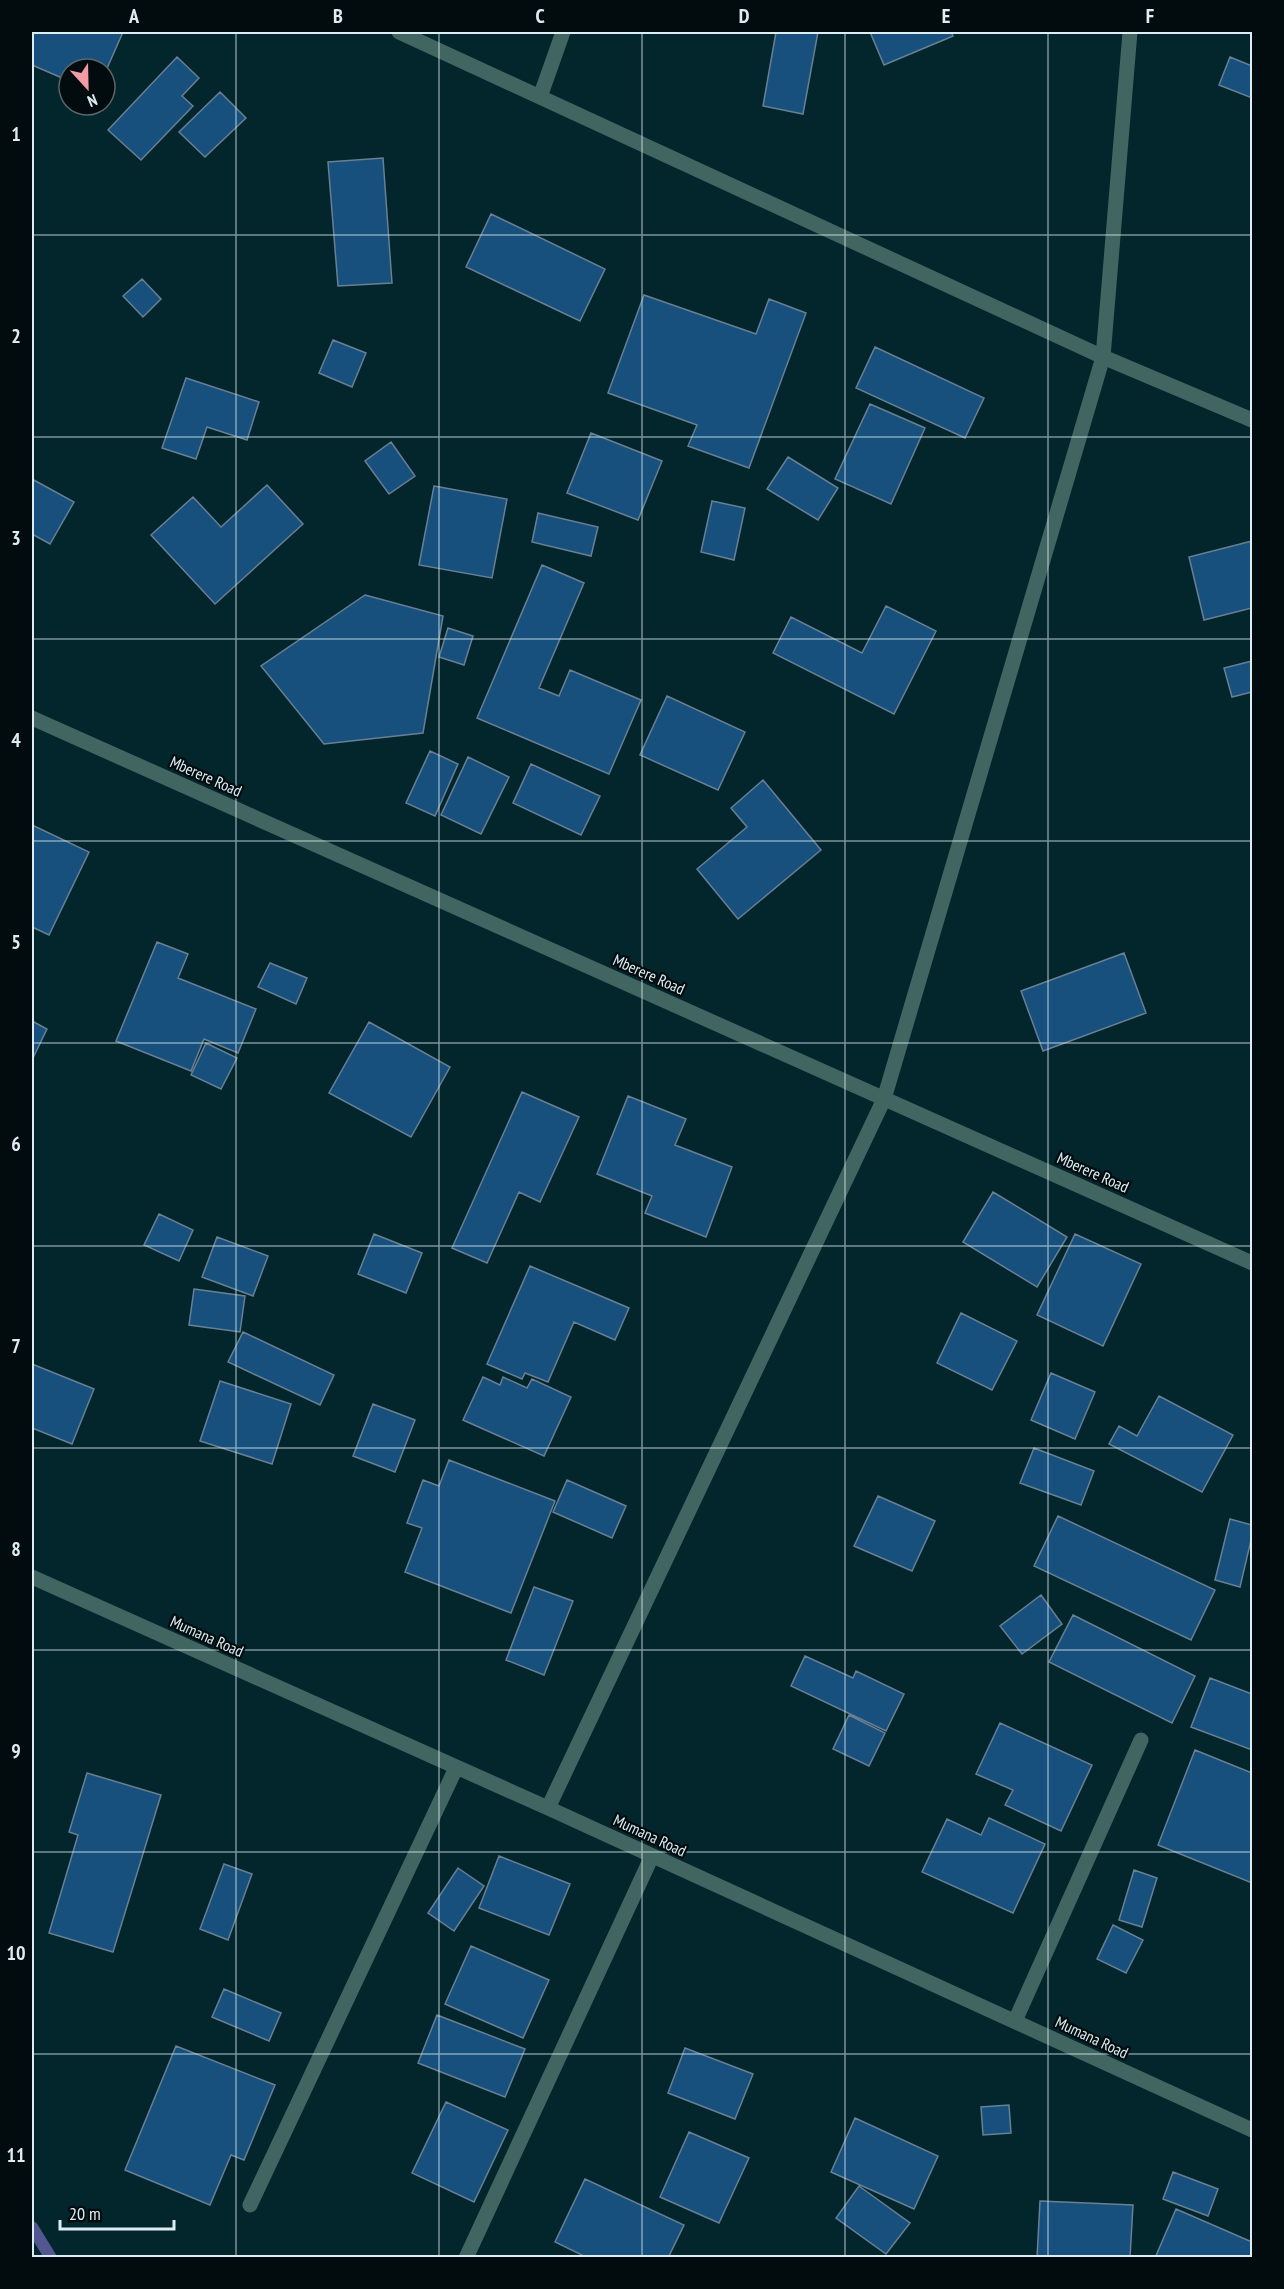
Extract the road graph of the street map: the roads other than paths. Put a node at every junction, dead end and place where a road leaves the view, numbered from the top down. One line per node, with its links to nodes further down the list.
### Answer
1 (399, 32): 4 (street)
2 (563, 32): 4 (street)
3 (1130, 32): 5 (street)
4 (540, 97): 5 (street)
5 (1103, 357): 6 (street); 8 (street)
6 (1252, 420)
7 (32, 717): 8 (street, Mberere Road)
8 (884, 1099): 9 (street, Mberere Road); 13 (street)
9 (1252, 1263)
10 (32, 1577): 12 (street, Mumana Road)
11 (1141, 1740): 15 (street)
12 (456, 1768): 13 (street, Mumana Road); 17 (street)
13 (548, 1808): 14 (street, Mumana Road)
14 (652, 1856): 15 (street, Mumana Road); 18 (street)
15 (1015, 2021): 16 (street, Mumana Road)
16 (1252, 2130)
17 (250, 2205)
18 (466, 2258)

